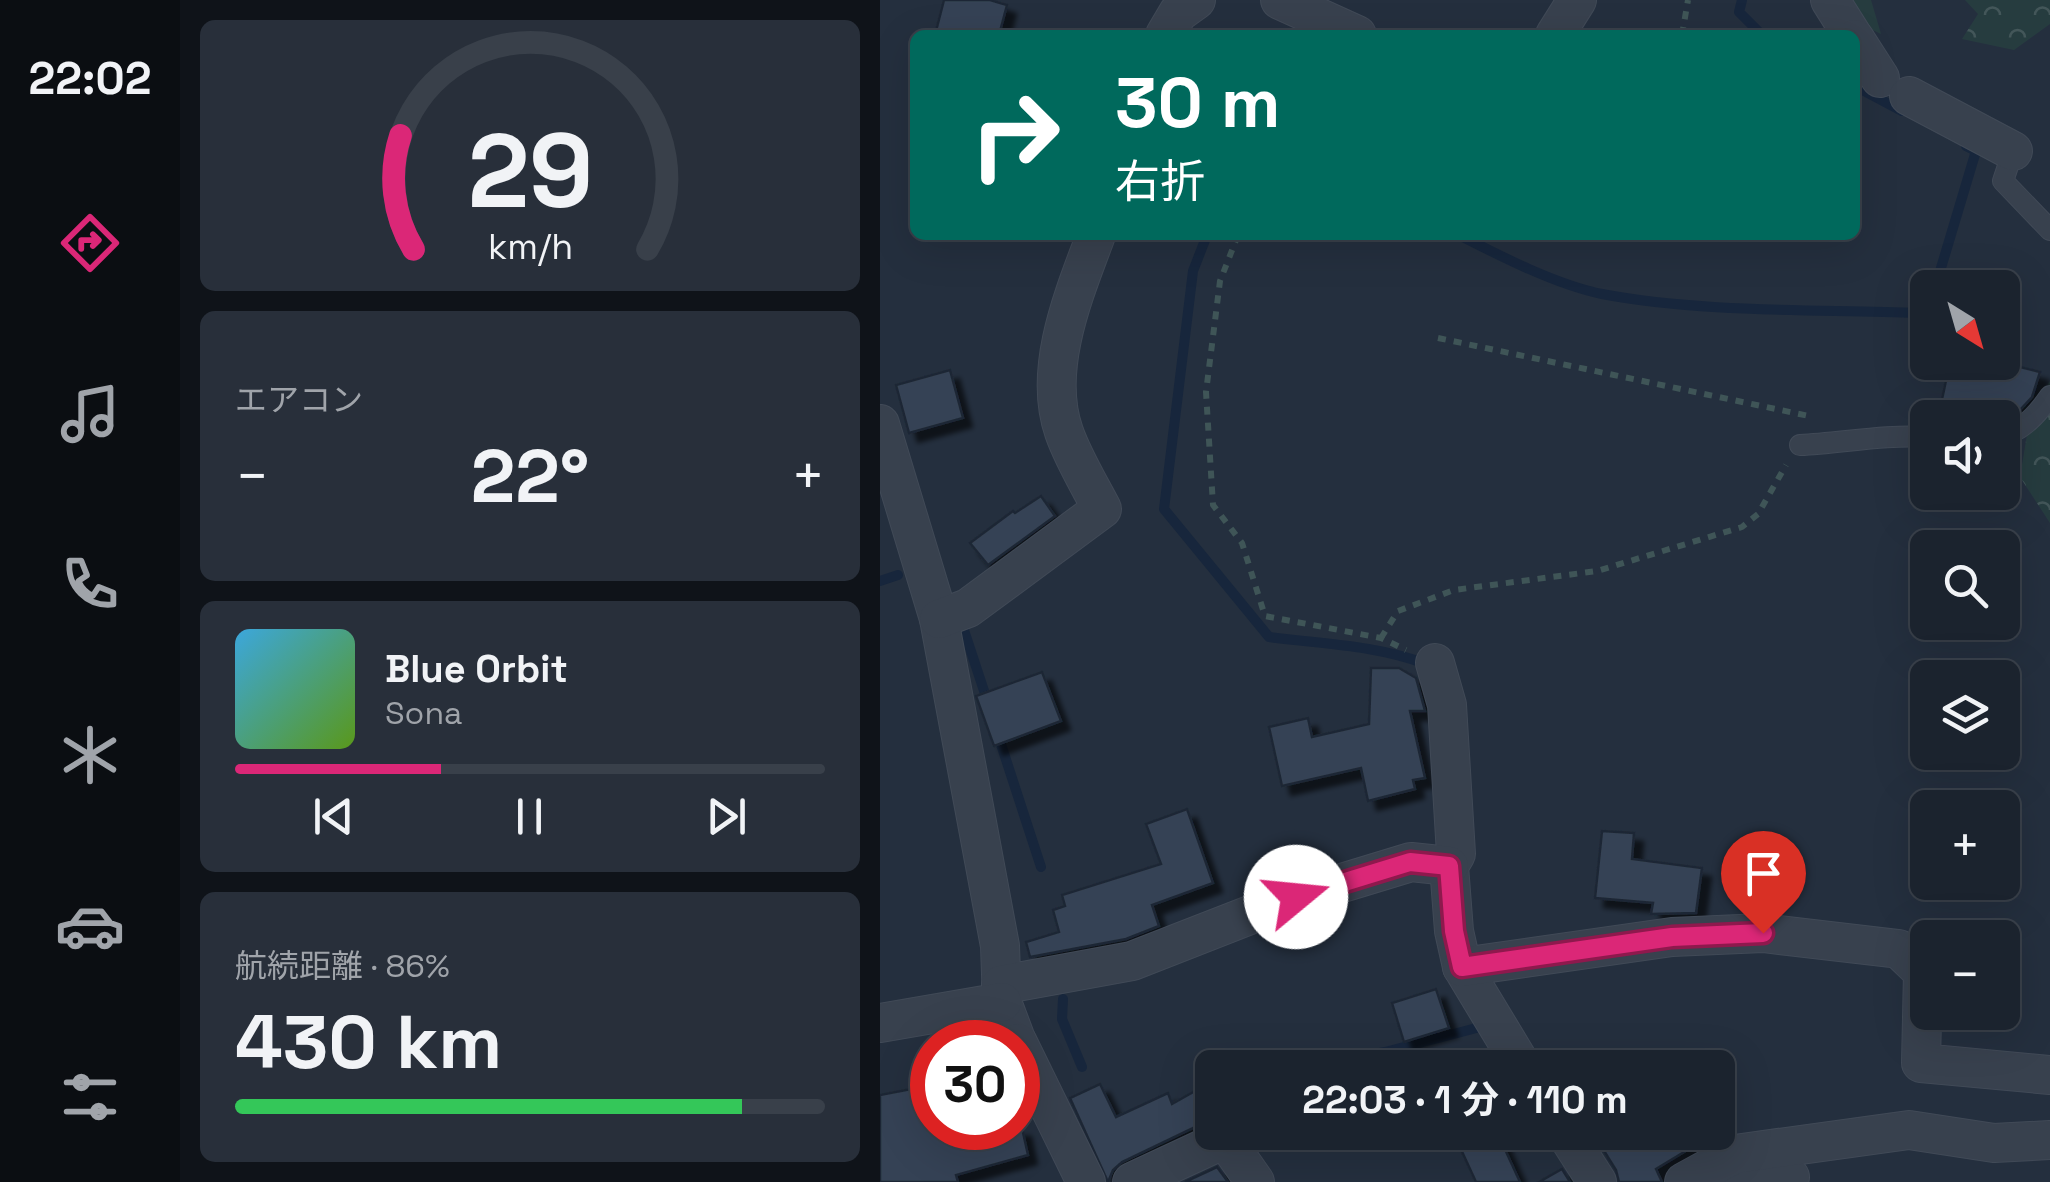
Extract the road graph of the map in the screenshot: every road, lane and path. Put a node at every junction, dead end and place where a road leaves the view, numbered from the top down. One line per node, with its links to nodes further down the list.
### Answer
1 (1196, 0): 6 (street)
2 (1280, 0): 7 (street)
3 (1577, 0): 8 (street)
4 (1688, 0): 9 (path)
5 (1830, 0): 10 (street)
6 (1168, 30)
7 (1346, 30)
8 (1558, 30)
9 (1683, 30)
10 (1849, 30)
11 (1860, 44): 12 (street)
12 (2013, 152): 13 (lane)
13 (2050, 230)
14 (1094, 240): 23 (street)
15 (1236, 240): 22 (path)
16 (1438, 338): 18 (path)
17 (2050, 396): 20 (lane)
18 (1821, 419)
19 (880, 424): 23 (street)
20 (2020, 428)
21 (1910, 436): 22 (lane)
22 (1800, 445)
23 (953, 614): 27 (street)
24 (1434, 663): 25 (street)
25 (1449, 866): 26 (street); 27 (street)
26 (1462, 967): 30 (street); 31 (street)
27 (1001, 993): 28 (street); 29 (street)
28 (1010, 1020)
29 (880, 1023)
30 (1512, 1050)
31 (2050, 1075)
32 (1040, 1089): 37 (street)
33 (2050, 1140): 35 (street)
34 (1576, 1150): 40 (street)
35 (1695, 1176): 36 (street)
36 (1790, 1177)
37 (1086, 1182)
38 (1132, 1182): 39 (street)
39 (1255, 1182)
40 (1596, 1182)

